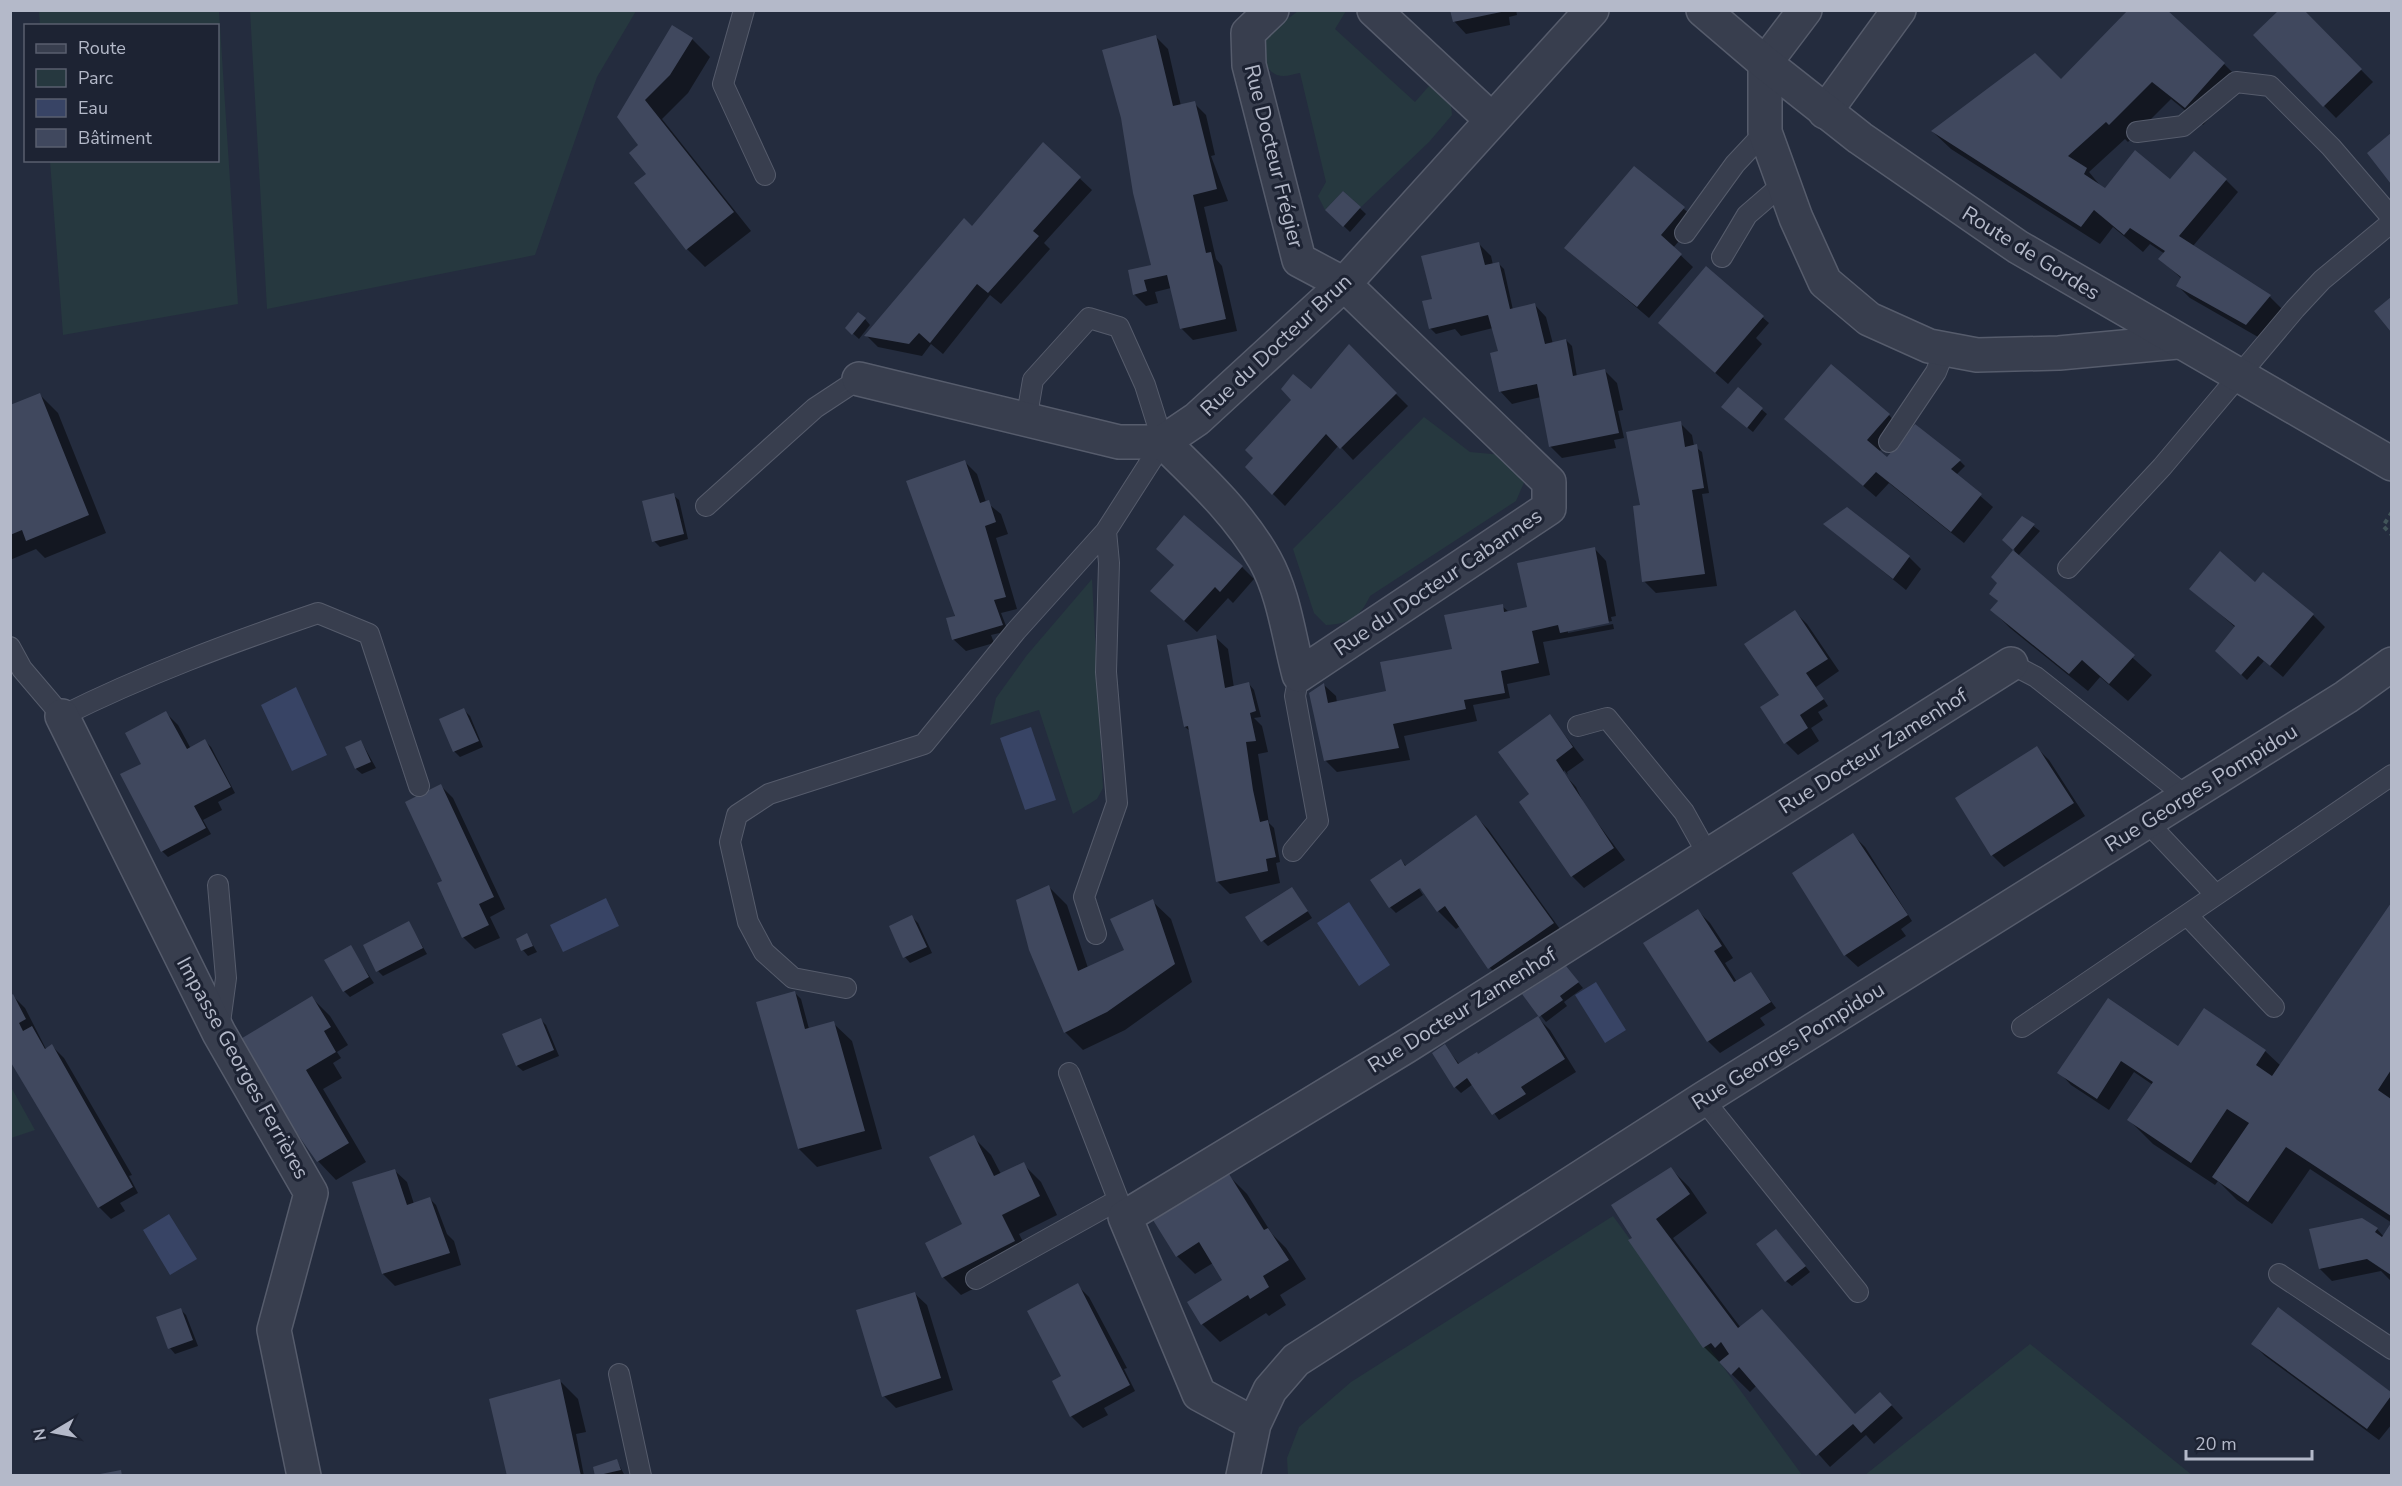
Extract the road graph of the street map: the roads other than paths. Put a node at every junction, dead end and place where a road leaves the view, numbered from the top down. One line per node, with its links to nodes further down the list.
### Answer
1 (744, 10): 13 (lane)
2 (1272, 10): 18 (street, Rue Docteur Frégier)
3 (1374, 10): 10 (street)
4 (1592, 10): 10 (street, Rue du Docteur Brun)
5 (1703, 10): 8 (street, Route de Gordes)
6 (1805, 10): 8 (street)
7 (1899, 10): 9 (street)
8 (1765, 63): 9 (street, Route de Gordes); 11 (street)
9 (1825, 112): 19 (street, Route de Gordes)
10 (1492, 120): 18 (street, Rue du Docteur Brun)
11 (1765, 132): 14 (street); 16 (lane)
12 (2137, 132): 15 (lane)
13 (765, 175)
14 (1784, 183): 17 (lane); 20 (street)
15 (2391, 220): 21 (lane)
16 (1685, 233)
17 (1722, 257)
18 (1344, 284): 24 (street, Rue du Docteur Brun); 33 (street, Rue du Docteur Cabannes)
19 (2177, 342): 20 (street); 21 (street, Route de Gordes)
20 (1945, 349): 25 (lane)
21 (2237, 375): 26 (street, Route de Gordes); 29 (lane)
22 (859, 380): 23 (street); 27 (lane)
23 (1026, 421): 24 (street); 24 (lane)
24 (1164, 442): 28 (lane); 33 (street)
25 (1889, 442)
26 (2389, 460)
27 (706, 506)
28 (1106, 531): 45 (lane); 46 (lane)
29 (2068, 568)
30 (10, 647): 34 (lane)
31 (2011, 664): 38 (lane); 41 (street, Rue Docteur Zamenhof)
32 (2391, 664): 38 (street, Rue Georges Pompidou)
33 (1299, 675): 40 (lane)
34 (62, 716): 37 (lane); 49 (street, Impasse Georges Ferrières)
35 (1578, 726): 41 (lane)
36 (2391, 775): 43 (lane)
37 (419, 786)
38 (2187, 797): 39 (street, Rue Georges Pompidou)
39 (2147, 822): 43 (lane); 51 (street, Rue Georges Pompidou)
40 (1293, 851)
41 (1708, 855): 52 (street, Rue Docteur Zamenhof)
42 (218, 885): 49 (lane)
43 (2216, 895): 44 (lane)
44 (2187, 915): 47 (lane); 48 (lane)
45 (1096, 934)
46 (846, 988)
47 (2274, 1007)
48 (2022, 1027)
49 (219, 1033): 59 (street, Impasse Georges Ferrières)
50 (1070, 1073): 52 (lane)
51 (1702, 1099): 55 (lane); 58 (street, Rue Georges Pompidou)
52 (1122, 1209): 54 (lane); 58 (street)
53 (2279, 1274): 56 (lane)
54 (976, 1279)
55 (1858, 1292)
56 (2391, 1349)
57 (619, 1374): 60 (lane)
58 (1254, 1424): 61 (street, Rue Georges Pompidou)
59 (304, 1476)
60 (641, 1476)
61 (1243, 1476)

